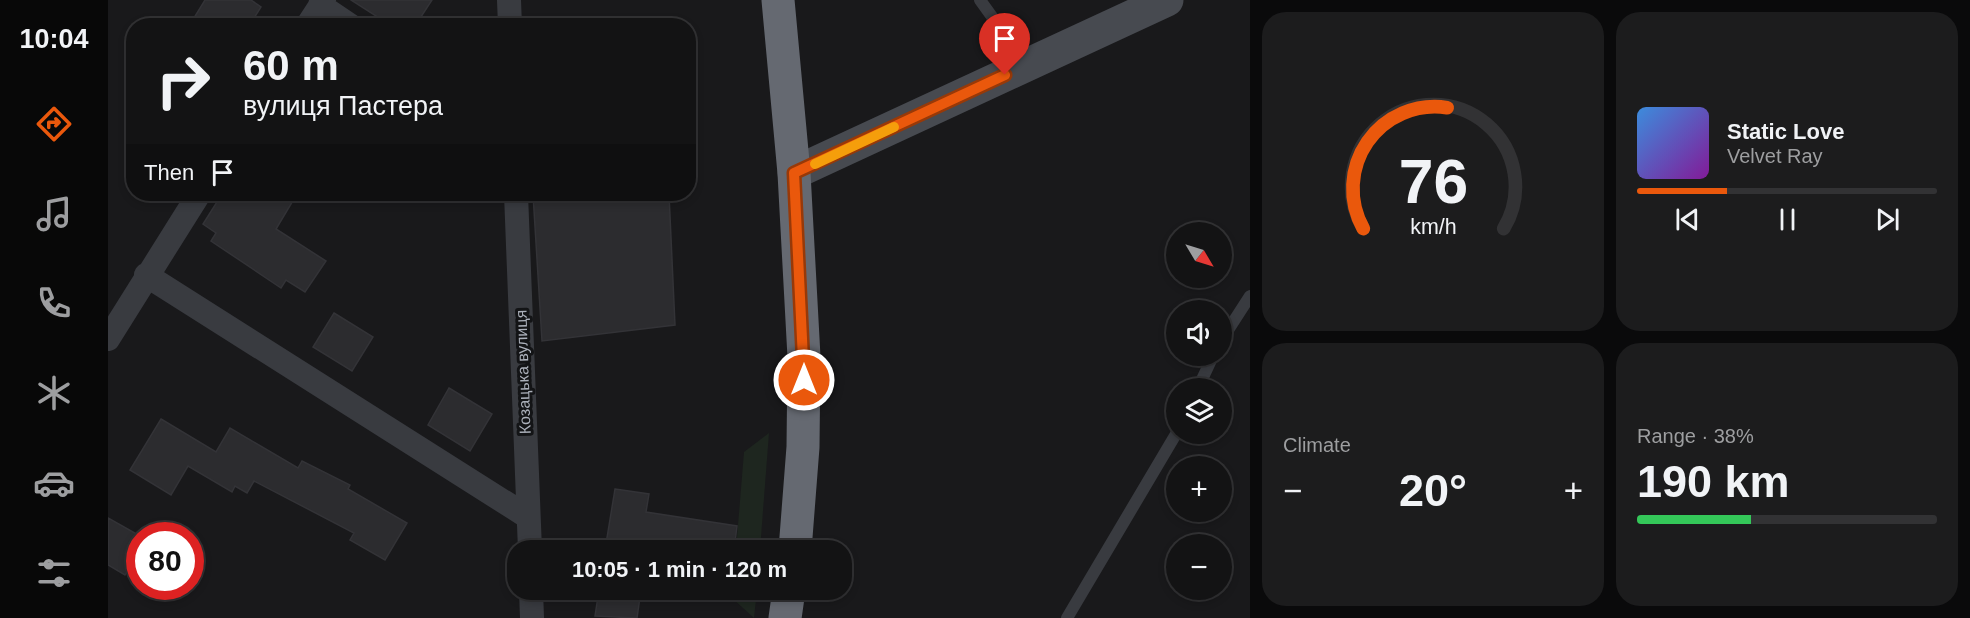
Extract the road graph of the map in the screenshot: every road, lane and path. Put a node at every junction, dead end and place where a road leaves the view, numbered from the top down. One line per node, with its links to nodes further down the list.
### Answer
1 (509, 0): 8 (street)
2 (778, 0): 10 (highway)
3 (980, 0): 9 (lane)
4 (1167, 0): 9 (street)
5 (322, 3): 6 (street); 7 (street)
6 (313, 18)
7 (341, 18)
8 (510, 18)
9 (1027, 65): 10 (street)
10 (794, 173): 20 (highway)
11 (194, 201): 13 (street)
12 (516, 201): 18 (street, Козацька вулиця)
13 (146, 275): 16 (street); 18 (street)
14 (1250, 296): 15 (lane)
15 (1232, 323)
16 (108, 339)
17 (1170, 444): 25 (lane)
18 (528, 517): 19 (street, Козацька вулиця)
19 (529, 540)
20 (796, 540)
21 (531, 600): 23 (street)
22 (787, 600): 24 (highway)
23 (532, 618)
24 (784, 618)
25 (1067, 618)

